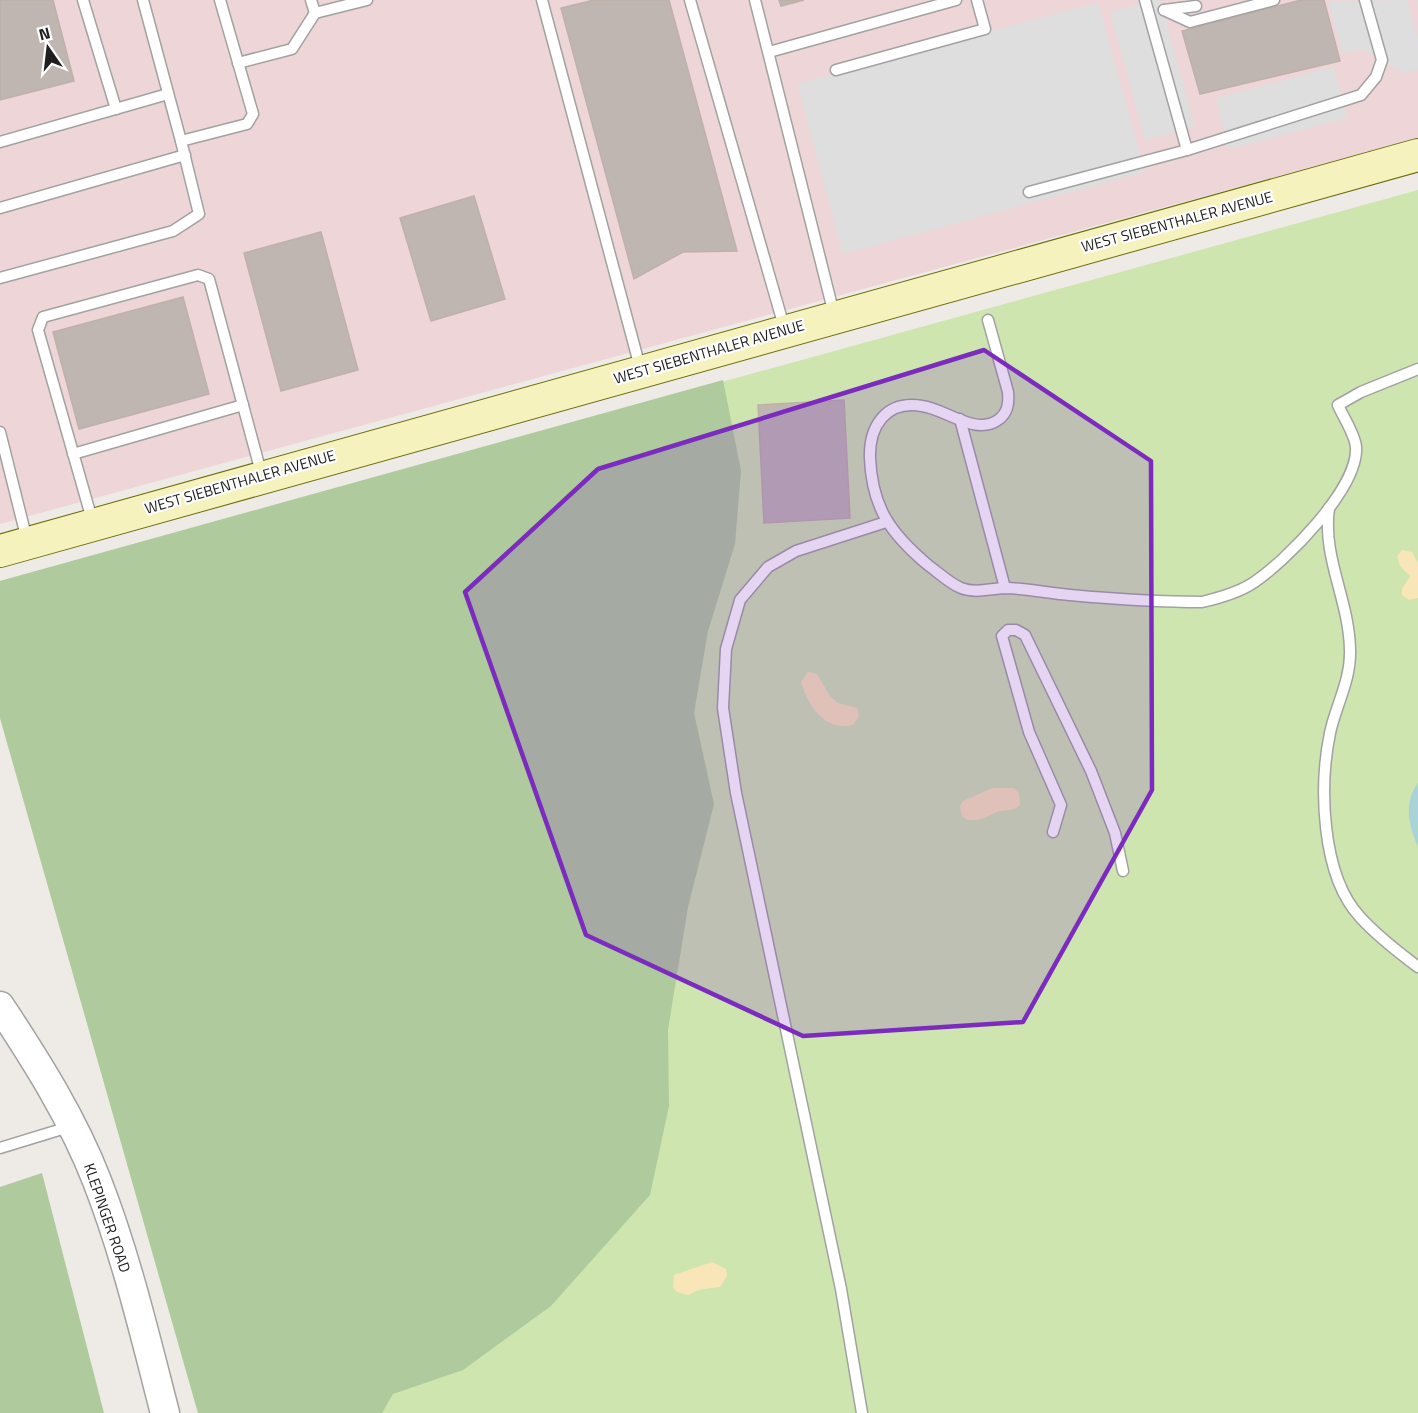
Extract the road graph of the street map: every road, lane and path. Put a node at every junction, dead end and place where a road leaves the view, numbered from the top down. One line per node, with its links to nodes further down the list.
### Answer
1 (83, 0): 23 (lane)
2 (143, 0): 22 (lane)
3 (220, 0): 20 (lane)
4 (311, 0): 17 (lane)
5 (367, 0): 17 (lane)
6 (542, 0): 36 (lane)
7 (690, 0): 34 (lane)
8 (755, 0): 19 (lane)
9 (977, 0): 21 (lane)
10 (1145, 0): 18 (lane)
11 (1176, 0): 15 (lane)
12 (1274, 0): 15 (lane)
13 (1365, 0): 26 (lane)
14 (950, 1): 19 (lane)
15 (1166, 5): 16 (lane); 18 (lane)
16 (1196, 6)
17 (315, 13): 20 (lane)
18 (1149, 14): 26 (lane)
19 (769, 52): 32 (lane)
20 (238, 63): 24 (lane)
21 (836, 70)
22 (168, 94): 23 (lane); 24 (lane)
23 (116, 110): 25 (lane)
24 (181, 141): 27 (lane)
25 (0, 142)
26 (1187, 150): 29 (lane)
27 (185, 155): 30 (lane); 31 (lane)
28 (1418, 155): 32 (main road, WEST SIEBENTHALER AVENUE)
29 (1029, 192)
30 (0, 208)
31 (0, 278)
32 (834, 317): 34 (main road, WEST SIEBENTHALER AVENUE)
33 (988, 320): 38 (lane)
34 (785, 330): 36 (main road, WEST SIEBENTHALER AVENUE)
35 (1418, 369): 43 (lane)
36 (640, 370): 42 (main road, WEST SIEBENTHALER AVENUE)
37 (243, 405): 40 (lane); 40 (lane); 42 (lane)
38 (960, 419): 44 (lane); 47 (lane)
39 (0, 432): 41 (lane)
40 (73, 454): 45 (lane)
41 (5, 475): 46 (lane)
42 (262, 476): 45 (main road, WEST SIEBENTHALER AVENUE)
43 (1329, 507): 47 (lane); 50 (lane)
44 (886, 522): 47 (lane); 55 (lane)
45 (93, 523): 46 (main road, WEST SIEBENTHALER AVENUE)
46 (14, 547)
47 (1005, 588)
48 (1053, 832): 49 (lane)
49 (1123, 871)
50 (1418, 967)
51 (0, 1006): 52 (street, KLEPINGER ROAD)
52 (72, 1126): 53 (lane); 54 (street, KLEPINGER ROAD)
53 (0, 1148)
54 (165, 1413)
55 (862, 1413)

